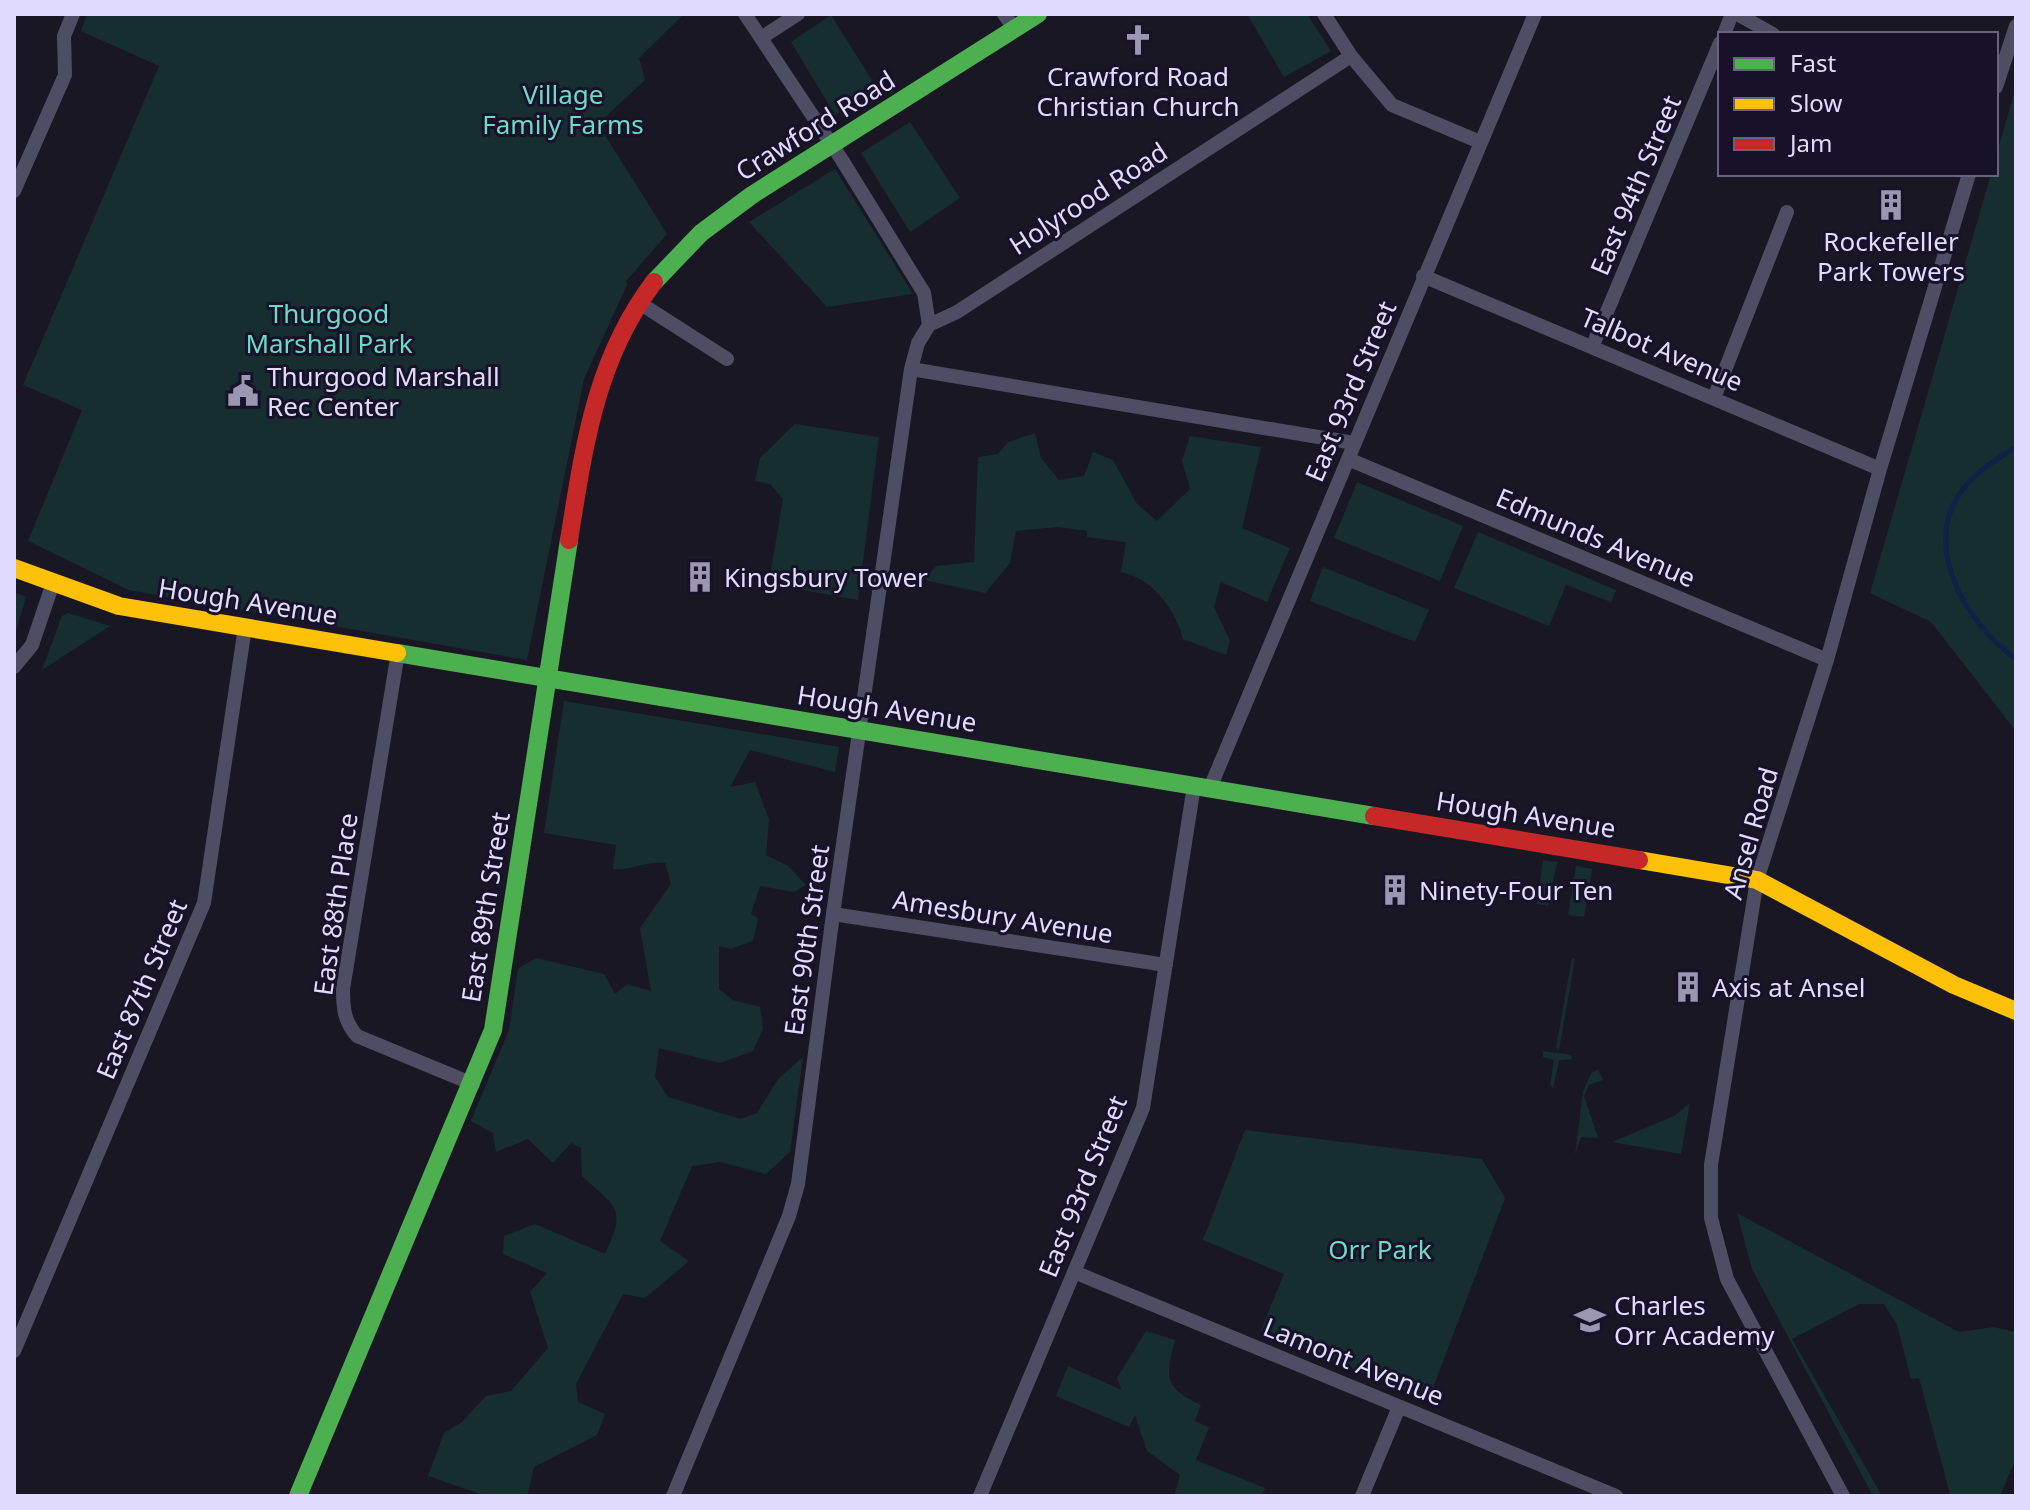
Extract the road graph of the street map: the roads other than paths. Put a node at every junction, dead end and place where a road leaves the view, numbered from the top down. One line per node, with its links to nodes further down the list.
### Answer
1 (73, 14): 20 (street)
2 (745, 14): 13 (street)
3 (798, 14): 13 (street)
4 (1004, 14): 10 (street)
5 (1038, 14): 10 (street, Crawford Road)
6 (1324, 14): 15 (street)
7 (1535, 14): 17 (street, East 93rd Street)
8 (1734, 14): 11 (street); 12 (street)
9 (2016, 26): 16 (street)
10 (1015, 30): 18 (street, Crawford Road)
11 (1725, 32)
12 (1769, 32)
13 (761, 38): 18 (street)
14 (1718, 48): 25 (street, East 94th Street)
15 (1351, 56): 17 (street); 24 (street, Holyrood Road)
16 (1998, 81)
17 (1480, 142): 22 (street, East 93rd Street)
18 (832, 144): 23 (street, Crawford Road); 24 (street)
19 (1968, 176): 31 (street, Ansel Road)
20 (14, 191)
21 (1787, 212): 28 (street)
22 (1423, 276): 25 (street, Talbot Avenue); 29 (street, East 93rd Street)
23 (638, 302): 26 (street); 38 (street, East 89th Street)
24 (929, 325): 27 (street, East 90th Street)
25 (1593, 345): 28 (street, Talbot Avenue)
26 (727, 359)
27 (911, 369): 29 (street); 39 (street, East 90th Street)
28 (1714, 398): 31 (street, Talbot Avenue)
29 (1354, 443): 30 (street, East 93rd Street)
30 (1348, 459): 36 (street, Edmunds Avenue); 40 (street, East 93rd Street)
31 (1880, 469): 36 (street, Ansel Road)
32 (14, 568): 33 (street, Hough Avenue)
33 (53, 583): 34 (street, Hough Avenue); 37 (street)
34 (245, 627): 35 (street, Hough Avenue); 47 (street, East 87th Street)
35 (398, 652): 38 (street, Hough Avenue); 45 (street, East 88th Place)
36 (1827, 660): 41 (street, Ansel Road)
37 (14, 667)
38 (546, 679): 39 (street, Hough Avenue); 45 (street, East 89th Street)
39 (861, 730): 40 (street, Hough Avenue); 42 (street, East 90th Street)
40 (1202, 787): 41 (street, Hough Avenue); 43 (street, East 93rd Street)
41 (1757, 880): 44 (street, Hough Avenue); 54 (street, Ansel Road)
42 (833, 914): 43 (street, Amesbury Avenue); 50 (street, East 90th Street)
43 (1166, 965): 46 (street, East 93rd Street)
44 (2016, 1011)
45 (473, 1084): 49 (street, East 89th Street)
46 (1074, 1272): 48 (street, Lamont Avenue); 51 (street, East 93rd Street)
47 (14, 1351)
48 (1399, 1407): 52 (street); 53 (street, Lamont Avenue)
49 (298, 1496)
50 (673, 1496)
51 (980, 1496)
52 (1362, 1496)
53 (1616, 1496)
54 (1843, 1496)

